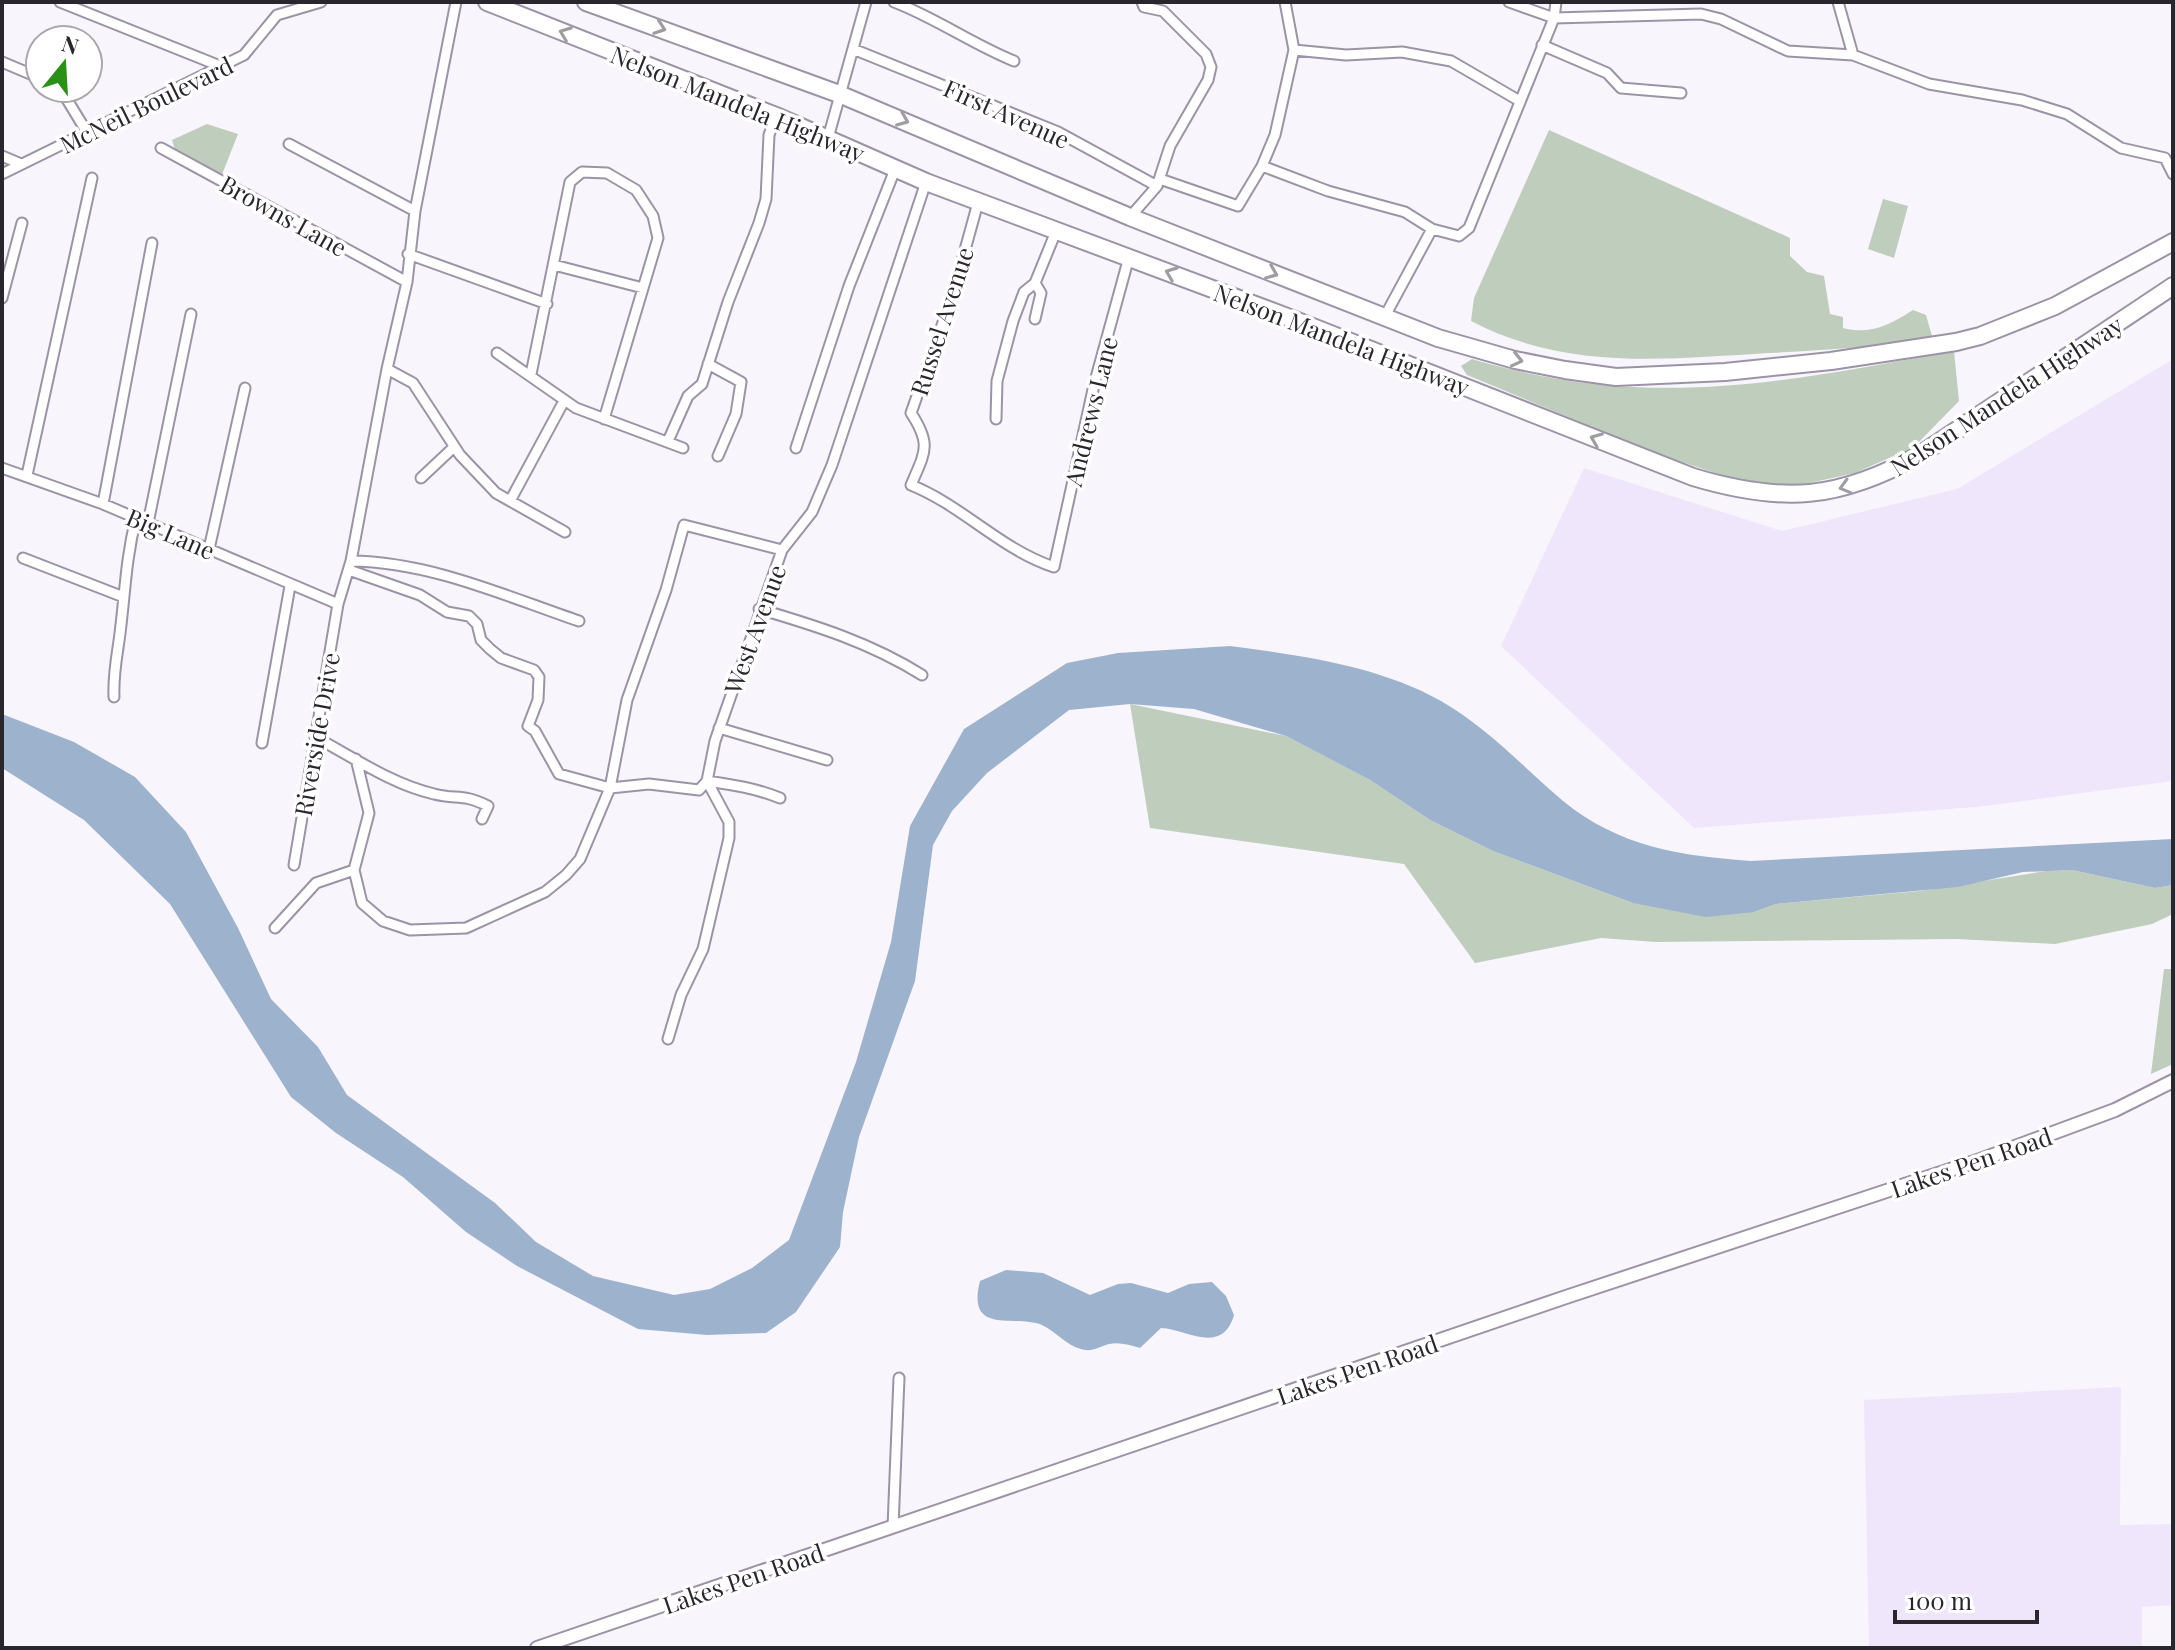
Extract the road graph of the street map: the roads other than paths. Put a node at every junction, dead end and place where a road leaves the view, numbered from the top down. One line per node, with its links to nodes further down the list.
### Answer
1 (60, 2): 22 (street)
2 (285, 2): 14 (street)
3 (321, 2): 14 (street, McNeil Boulevard)
4 (456, 2): 44 (street, Riverside Drive)
5 (487, 2): 28 (highway, Nelson Mandela Highway, one-way to 5)
6 (586, 2): 25 (highway, Nelson Mandela Highway, one-way to 25)
7 (866, 2): 17 (street)
8 (894, 2): 20 (street)
9 (1142, 2): 42 (street)
10 (1285, 2): 18 (street)
11 (1509, 2): 15 (street)
12 (1556, 2): 15 (street)
13 (1838, 2): 19 (street)
14 (297, 7): 22 (street, McNeil Boulevard)
15 (1554, 18): 16 (street); 19 (street)
16 (1542, 45): 24 (street); 26 (street)
17 (853, 49): 25 (street); 42 (street, First Avenue)
18 (1294, 50): 26 (street); 36 (street)
19 (1853, 55): 34 (street)
20 (1014, 61)
21 (2, 62): 23 (street)
22 (220, 66): 29 (street, McNeil Boulevard)
23 (24, 71)
24 (1681, 93)
25 (839, 94): 30 (street); 45 (highway, Nelson Mandela Highway, one-way to 45)
26 (1518, 100): 48 (street)
27 (70, 104): 29 (street)
28 (776, 116): 30 (highway, Nelson Mandela Highway); 64 (street)
29 (88, 134): 35 (street, McNeil Boulevard)
30 (828, 138): 37 (highway, Nelson Mandela Highway)
31 (289, 144): 44 (street)
32 (161, 148): 54 (street, Browns Lane)
33 (2, 156): 35 (street)
34 (2169, 157): 39 (street)
35 (21, 164): 38 (street, McNeil Boulevard)
36 (1262, 166): 42 (street, First Avenue); 48 (street)
37 (896, 167): 41 (highway, Nelson Mandela Highway); 74 (street)
38 (2, 174)
39 (2173, 174)
40 (92, 178): 77 (street)
41 (926, 182): 43 (highway, Nelson Mandela Highway); 85 (street, West Avenue)
42 (1158, 182): 45 (street)
43 (979, 199): 47 (highway, Nelson Mandela Highway); 88 (street, Russel Avenue)
44 (415, 211): 51 (street, Riverside Drive)
45 (1130, 217): 60 (highway, Nelson Mandela Highway, one-way to 60)
46 (22, 223): 58 (street)
47 (1057, 229): 52 (highway, Nelson Mandela Highway); 55 (street)
48 (1432, 229): 60 (street)
49 (2173, 242): 60 (highway, Nelson Mandela Highway, one-way to 49)
50 (152, 243): 80 (street)
51 (408, 254): 54 (street, Riverside Drive); 59 (street)
52 (1129, 257): 56 (highway, Nelson Mandela Highway, one-way to 52); 88 (street, Andrews Lane)
53 (554, 265): 57 (street); 57 (street); 59 (street)
54 (407, 282): 65 (street, Riverside Drive)
55 (1035, 283): 62 (street); 70 (street)
56 (2173, 286)
57 (643, 288): 69 (street)
58 (2, 298)
59 (547, 304): 66 (street)
60 (1378, 311)
61 (191, 314): 82 (street)
62 (1035, 319)
63 (497, 353): 66 (street)
64 (708, 364): 71 (street); 75 (street)
65 (387, 369): 72 (street); 87 (street, Riverside Drive)
66 (531, 374): 68 (street)
67 (245, 388): 84 (street)
68 (564, 401): 69 (street); 79 (street)
69 (604, 419): 71 (street)
70 (996, 419)
71 (668, 441): 73 (street)
72 (454, 447): 78 (street); 79 (street)
73 (683, 448)
74 (796, 448)
75 (718, 456)
76 (2, 468): 77 (street, Big Lane)
77 (27, 475): 80 (street, Big Lane)
78 (421, 478)
79 (510, 501): 83 (street)
80 (103, 504): 81 (street, Big Lane)
81 (136, 518): 82 (street, Big Lane); 90 (street)
82 (148, 523): 84 (street, Big Lane)
83 (565, 532)
84 (209, 549): 89 (street, Big Lane)
85 (782, 550): 92 (street, West Avenue); 102 (street)
86 (23, 558): 90 (street)
87 (350, 565): 91 (street, Riverside Drive); 93 (street); 102 (street)
88 (1054, 567)
89 (290, 586): 91 (street, Big Lane); 98 (street)
90 (121, 596): 95 (street)
91 (338, 604): 97 (street, Riverside Drive)
92 (759, 609): 94 (street); 96 (street, West Avenue)
93 (579, 621)
94 (922, 675)
95 (114, 697)
96 (719, 728): 100 (street); 101 (street, West Avenue)
97 (315, 737): 99 (street); 105 (street, Riverside Drive)
98 (262, 743)
99 (356, 759): 104 (street); 106 (street)
100 (827, 760)
101 (707, 781): 102 (street); 103 (street); 108 (street)
102 (610, 788): 106 (street)
103 (780, 798)
104 (482, 819)
105 (294, 865)
106 (354, 870): 107 (street)
107 (275, 928)
108 (668, 1039)
109 (2173, 1081): 111 (street, Lakes Pen Road)
110 (899, 1378): 111 (street)
111 (893, 1527): 112 (street, Lakes Pen Road)
112 (537, 1648)

